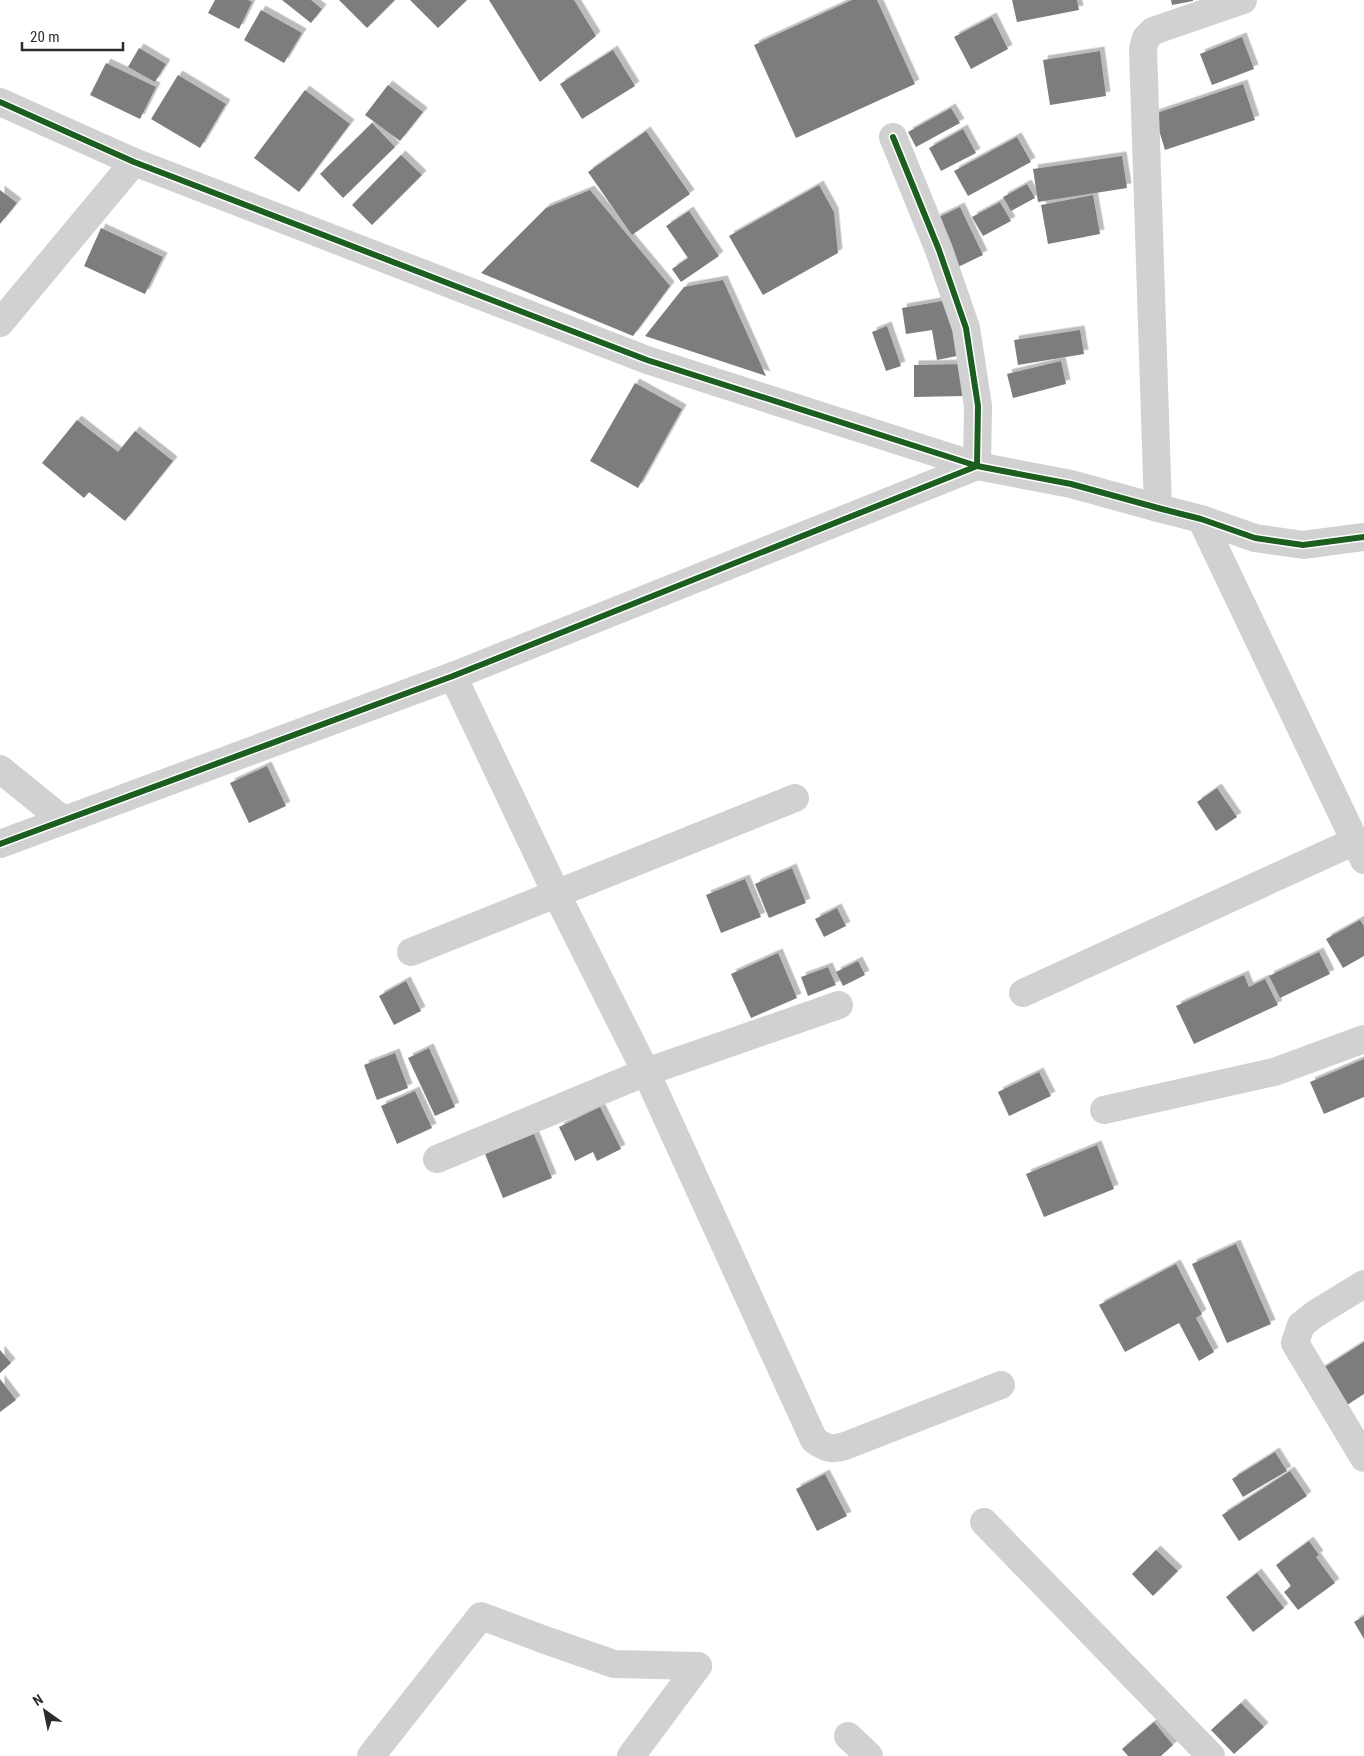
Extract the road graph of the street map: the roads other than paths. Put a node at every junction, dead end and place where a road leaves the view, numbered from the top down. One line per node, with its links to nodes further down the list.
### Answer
1 (1243, 0): 7 (street)
2 (0, 102): 4 (street)
3 (893, 137): 6 (street)
4 (134, 162): 5 (street); 6 (street)
5 (0, 322)
6 (977, 466): 7 (street); 10 (street)
7 (1158, 508): 8 (street)
8 (1201, 519): 9 (street); 15 (street)
9 (1364, 537)
10 (453, 676): 13 (street); 16 (street)
11 (0, 770): 13 (street)
12 (795, 798): 16 (street)
13 (63, 820): 14 (street)
14 (0, 844)
15 (1359, 850): 18 (street)
16 (557, 895): 17 (street); 21 (street)
17 (411, 952)
18 (1023, 993)
19 (839, 1004): 21 (street)
20 (1364, 1039): 22 (street)
21 (646, 1072): 23 (street); 25 (street)
22 (1104, 1110)
23 (437, 1159)
24 (1364, 1284): 26 (street)
25 (1001, 1385)
26 (1364, 1458)
27 (984, 1522): 32 (street)
28 (848, 1736): 31 (street)
29 (370, 1756): 30 (street)
30 (631, 1756)
31 (869, 1756)
32 (1211, 1756)

